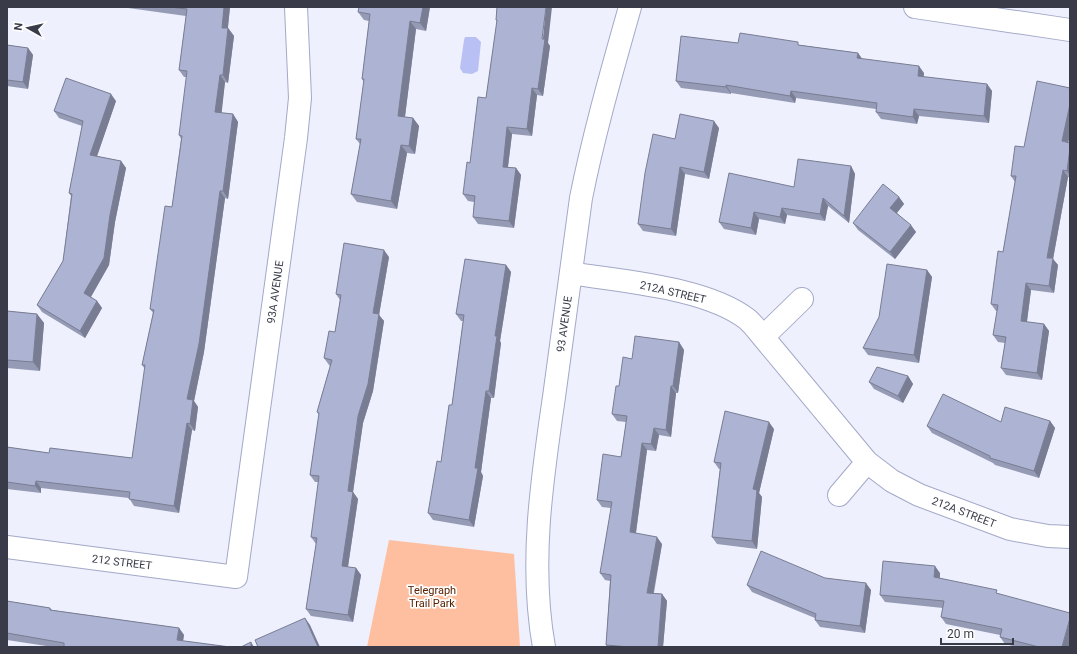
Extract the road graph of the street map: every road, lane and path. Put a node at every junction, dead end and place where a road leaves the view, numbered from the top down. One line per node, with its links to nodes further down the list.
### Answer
1 (296, 7): 12 (street, 93A AVENUE)
2 (630, 7): 5 (street, 93 AVENUE)
3 (915, 7): 4 (street)
4 (1070, 30)
5 (571, 273): 7 (street, 212A STREET); 13 (street, 93 AVENUE)
6 (802, 299): 7 (street)
7 (763, 337): 8 (street, 212A STREET)
8 (867, 462): 9 (street); 10 (street, 212A STREET)
9 (839, 495)
10 (1070, 537)
11 (7, 547): 12 (street, 212 STREET)
12 (236, 577)
13 (544, 647)

